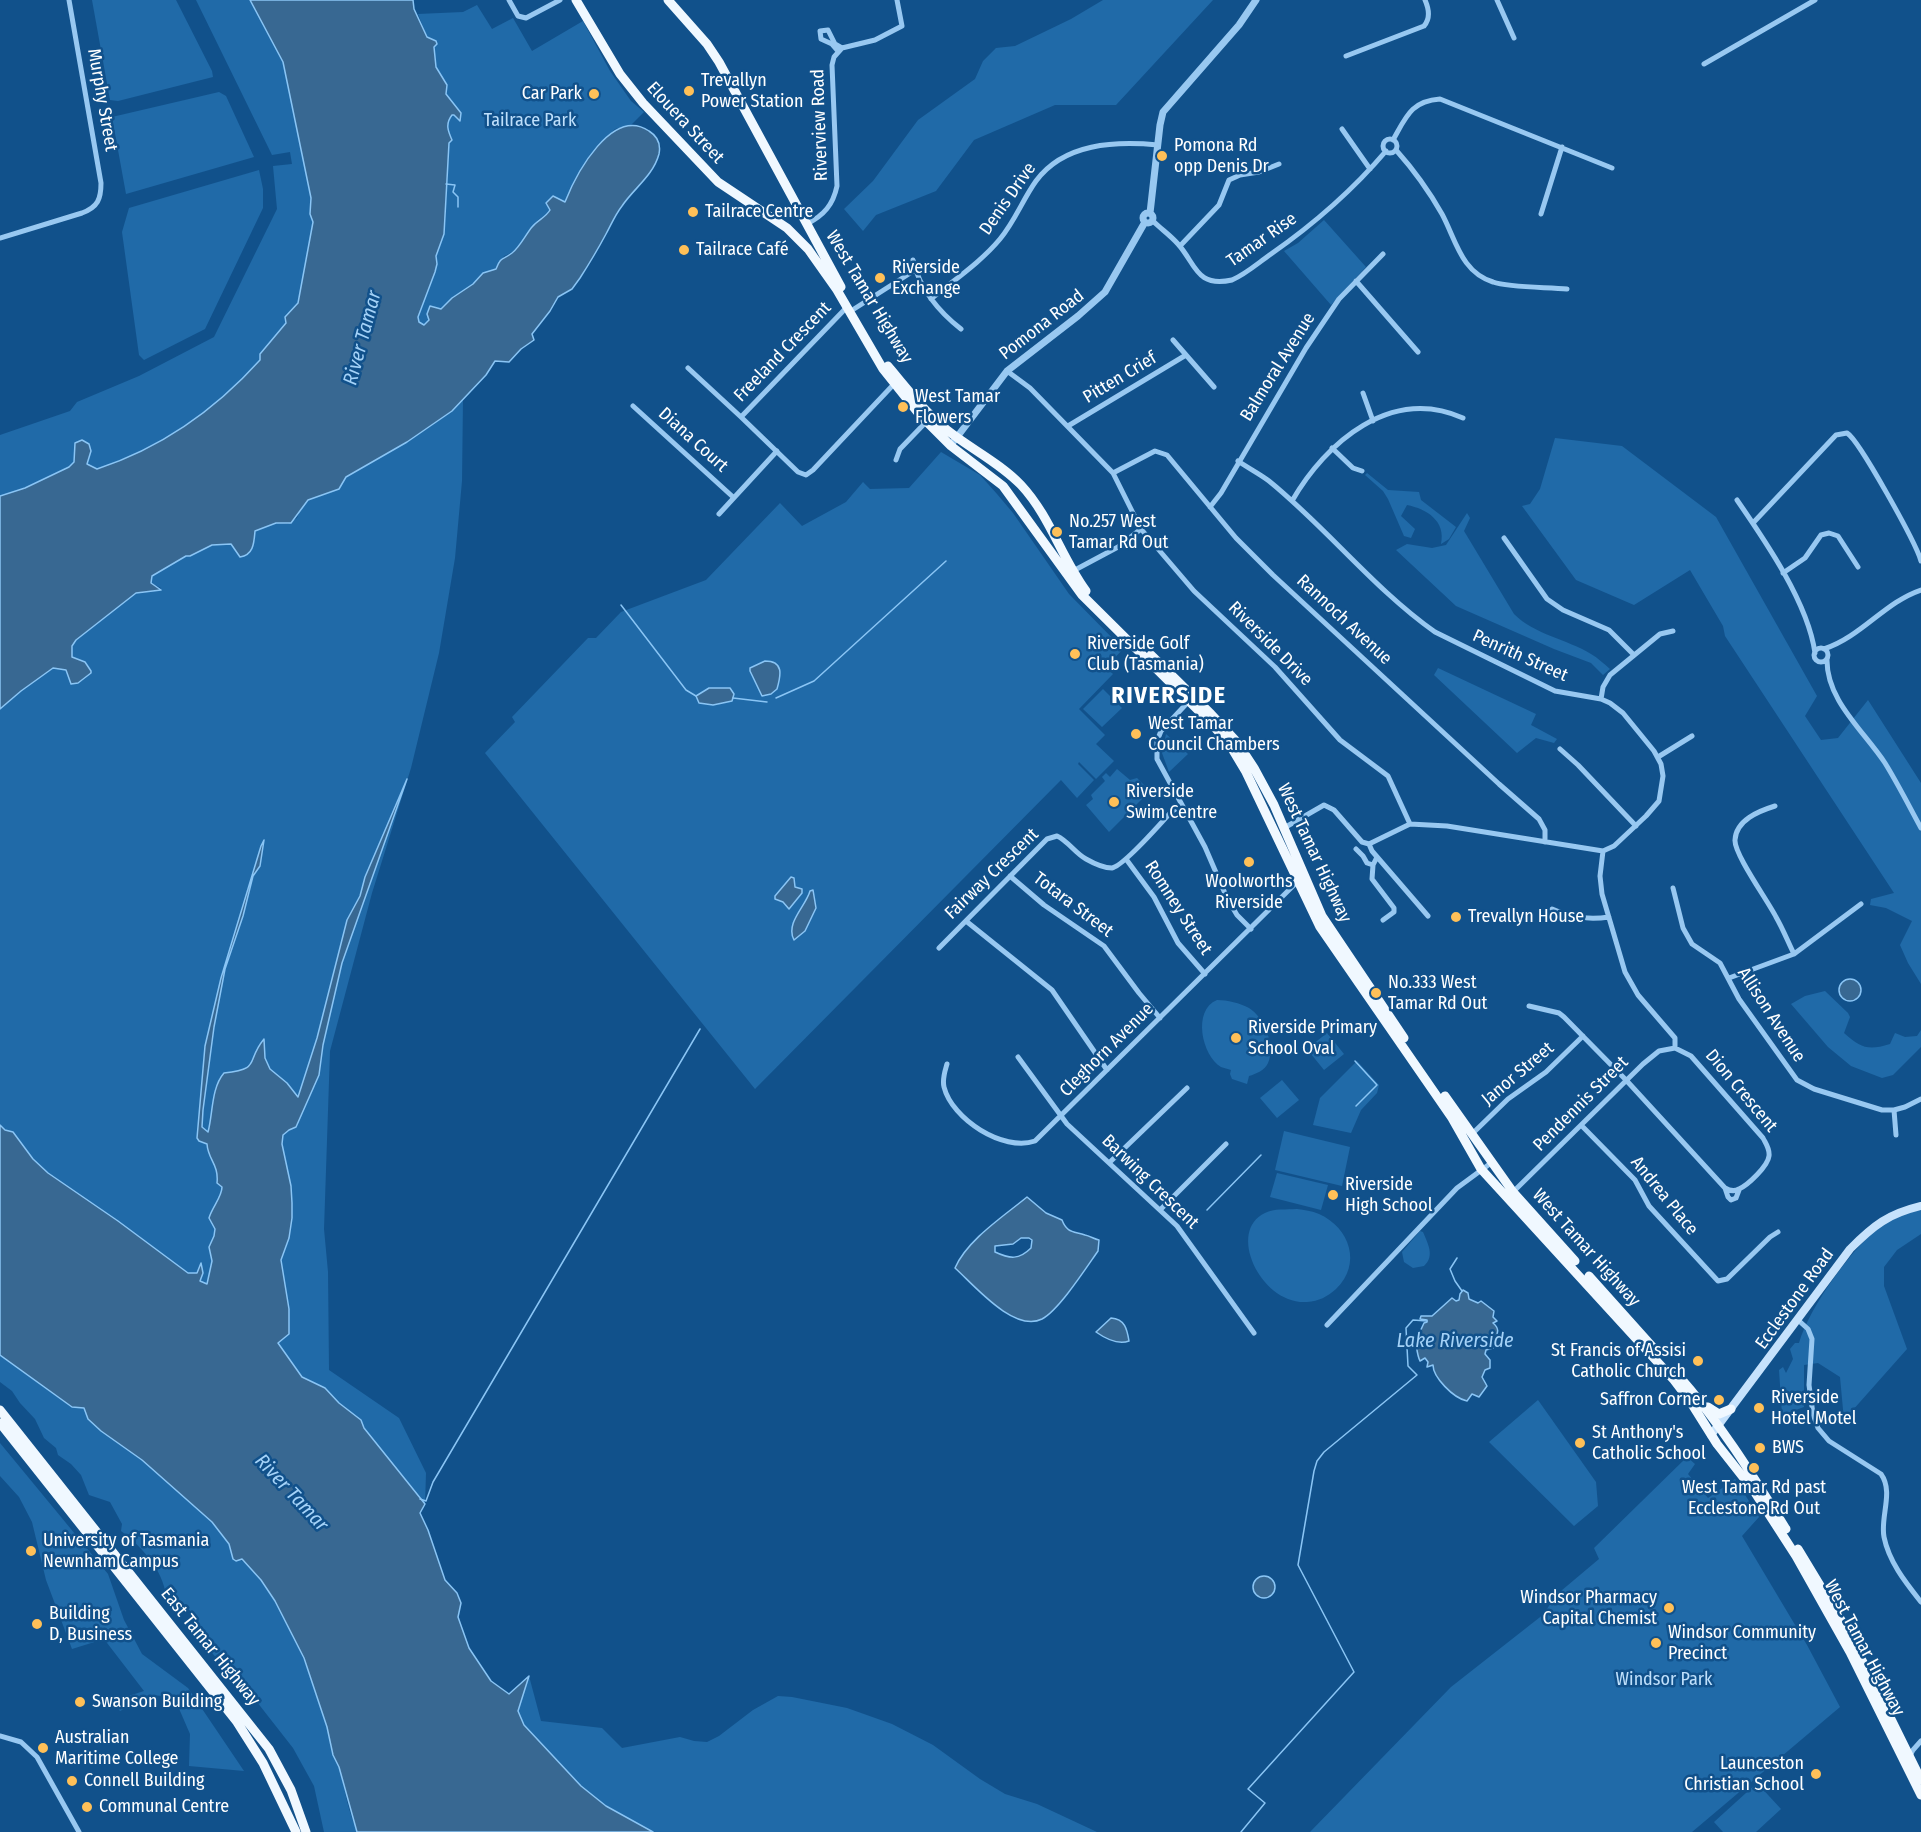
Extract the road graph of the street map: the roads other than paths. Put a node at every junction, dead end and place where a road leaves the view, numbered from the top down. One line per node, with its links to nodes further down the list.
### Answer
1 (69, 0): 27 (street, Murphy Street)
2 (509, 0): 3 (street)
3 (560, 0)
4 (576, 0): 26 (highway, Elouera Street)
5 (668, 0): 25 (highway, West Tamar Highway)
6 (897, 0): 25 (street, Riverview Road)
7 (1256, 0): 16 (street)
8 (1425, 0): 12 (street)
9 (1497, 0): 11 (street)
10 (1815, 0): 13 (street)
11 (1514, 38)
12 (1346, 56)
13 (1704, 64)
14 (1342, 129): 22 (street)
15 (1394, 140): 17 (street); 18 (street); 19 (street)
16 (1158, 146): 24 (street, Pomona Road); 34 (street, Denis Drive)
17 (1562, 147): 21 (street); 23 (street)
18 (1396, 150): 19 (street); 33 (street)
19 (1386, 151): 22 (street, Tamar Rise)
20 (1279, 164): 28 (street)
21 (1612, 168)
22 (1370, 169): 28 (street, Tamar Rise)
23 (1541, 214)
24 (1149, 221): 28 (street, Tamar Rise); 41 (street, Pomona Road)
25 (808, 225): 26 (highway); 35 (highway, West Tamar Highway)
26 (797, 237): 35 (highway, West Tamar Highway)
27 (0, 238)
28 (1180, 246)
29 (1383, 254): 32 (street, Balmoral Avenue)
30 (913, 260): 31 (street)
31 (915, 270): 34 (street); 35 (street, Freeland Crescent)
32 (1356, 281): 38 (street); 56 (street, Balmoral Avenue)
33 (1567, 289)
34 (931, 299): 36 (street)
35 (850, 309): 42 (highway, West Tamar Highway); 46 (street, Freeland Crescent); 51 (highway, West Tamar Highway)
36 (961, 329)
37 (1173, 340): 39 (street, Pitten Crief)
38 (1418, 352)
39 (1186, 355): 43 (street, Pitten Crief); 50 (street, Pitten Crief)
40 (688, 368): 46 (street)
41 (1007, 371): 50 (street, Riverside Drive); 51 (street, Pomona Road)
42 (894, 384): 49 (highway, West Tamar Highway); 54 (street, Freeland Crescent)
43 (1214, 387)
44 (1363, 393): 48 (street)
45 (633, 406): 59 (street, Diana Court)
46 (741, 417): 54 (street, Freeland Crescent)
47 (1463, 418): 48 (street)
48 (1373, 421): 53 (street)
49 (926, 422): 52 (highway, West Tamar Highway); 55 (street)
50 (1068, 426): 58 (street, Riverside Drive)
51 (957, 437): 52 (street, Pomona Road); 69 (highway, West Tamar Highway)
52 (951, 446): 82 (highway, West Tamar Highway)
53 (1332, 448): 57 (street); 61 (street)
54 (777, 451): 59 (street)
55 (896, 460)
56 (1238, 461): 61 (street, Penrith Street); 62 (street, Balmoral Avenue)
57 (1362, 471)
58 (1113, 473): 62 (street, Rannoch Avenue); 65 (street, Riverside Drive)
59 (733, 497): 63 (street)
60 (1737, 500): 64 (street)
61 (1292, 501): 81 (street, Penrith Street)
62 (1210, 507): 93 (street, Rannoch Avenue)
63 (718, 514)
64 (1754, 524): 67 (street); 70 (street)
65 (1141, 528): 69 (street); 88 (street, Riverside Drive)
66 (1504, 538): 77 (street)
67 (1921, 561)
68 (1858, 567): 70 (street)
69 (1073, 571): 90 (highway, West Tamar Highway)
70 (1784, 573): 73 (street)
71 (1921, 590): 74 (street)
72 (1673, 632): 77 (street)
73 (1813, 638): 75 (street); 76 (street)
74 (1837, 645): 75 (street); 78 (street)
75 (1823, 649): 76 (street); 78 (street)
76 (1815, 653): 79 (street)
77 (1634, 655): 81 (street)
78 (1827, 658): 79 (street); 80 (street)
79 (1817, 661): 80 (street)
80 (1827, 671): 91 (street)
81 (1601, 699): 85 (street, Penrith Street)
82 (1189, 701): 86 (street); 92 (highway, West Tamar Highway)
83 (1692, 736): 85 (street)
84 (1560, 749): 89 (street)
85 (1658, 757): 89 (street)
86 (1182, 806): 98 (street); 109 (street)
87 (1774, 806): 111 (street)
88 (1410, 824): 93 (street); 94 (street)
89 (1636, 826): 96 (street)
90 (1284, 828): 92 (highway); 94 (street); 127 (highway, West Tamar Highway)
91 (1921, 828)
92 (1275, 833): 101 (highway, West Tamar Highway)
93 (1545, 842): 96 (street)
94 (1369, 844): 97 (street)
95 (1356, 849): 99 (street)
96 (1603, 851): 106 (street, Dion Crescent)
97 (1377, 857): 99 (street); 105 (street)
98 (1126, 859): 100 (street, Fairway Crescent); 112 (street, Romney Street)
99 (1373, 865): 107 (street)
100 (1010, 876): 108 (street, Fairway Crescent); 115 (street, Totara Street)
101 (1298, 881): 109 (street, Cleghorn Avenue); 132 (highway, West Tamar Highway)
102 (1673, 888): 113 (street, Allison Avenue)
103 (1861, 904): 111 (street)
104 (1552, 909): 106 (street)
105 (1428, 916)
106 (1609, 917): 117 (street, Dion Crescent)
107 (1383, 920)
108 (966, 921): 110 (street, Fairway Crescent); 120 (street)
109 (1251, 929): 112 (street, Cleghorn Avenue)
110 (939, 948)
111 (1794, 954): 113 (street)
112 (1204, 974): 115 (street, Cleghorn Avenue)
113 (1729, 978): 124 (street, Allison Avenue)
114 (1529, 1006): 116 (street, Dion Crescent)
115 (1160, 1018): 120 (street, Cleghorn Avenue)
116 (1583, 1036): 121 (street, Dion Crescent); 127 (street, Janor Street)
117 (1675, 1048): 121 (street, Pendennis Street); 121 (street, Dion Crescent)
118 (1018, 1056): 125 (street, Barwing Crescent)
119 (947, 1064): 125 (street, Cleghorn Avenue)
120 (1107, 1070): 125 (street, Cleghorn Avenue)
121 (1626, 1080): 126 (street, Pendennis Street)
122 (1187, 1088): 130 (street)
123 (1921, 1099): 124 (street)
124 (1894, 1110): 128 (street)
125 (1062, 1116): 130 (street, Barwing Crescent)
126 (1581, 1125): 133 (street, Pendennis Street); 136 (street, Andrea Place)
127 (1471, 1134): 131 (highway, West Tamar Highway)
128 (1896, 1135)
129 (1226, 1144): 135 (street)
130 (1110, 1162): 135 (street, Barwing Crescent)
131 (1491, 1162): 132 (street); 133 (highway, West Tamar Highway)
132 (1482, 1169): 138 (street); 145 (highway, West Tamar Highway)
133 (1513, 1192): 140 (highway, West Tamar Highway)
134 (1921, 1206): 137 (main road, Ecclestone Road)
135 (1160, 1209): 139 (street, Barwing Crescent)
136 (1778, 1232)
137 (1798, 1320): 141 (main road, Ecclestone Road); 146 (street)
138 (1327, 1325)
139 (1254, 1333)
140 (1699, 1400): 141 (highway); 144 (highway, West Tamar Highway)
141 (1731, 1409): 144 (main road, Ecclestone Road)
142 (0, 1410): 157 (highway, East Tamar Highway)
143 (0, 1424): 151 (highway, East Tamar Highway)
144 (1718, 1426): 145 (main road, Ecclestone Road); 148 (highway, West Tamar Highway)
145 (1711, 1435): 153 (highway, West Tamar Highway)
146 (1921, 1602)
147 (0, 1736): 154 (street)
148 (1902, 1741): 149 (street); 150 (highway, West Tamar Highway)
149 (1919, 1743): 150 (street)
150 (1910, 1758): 152 (highway, West Tamar Highway)
151 (271, 1779): 155 (main road); 156 (highway, East Tamar Highway)
152 (1921, 1780)
153 (1921, 1795)
154 (80, 1832)
155 (291, 1832)
156 (296, 1832)
157 (306, 1832)

